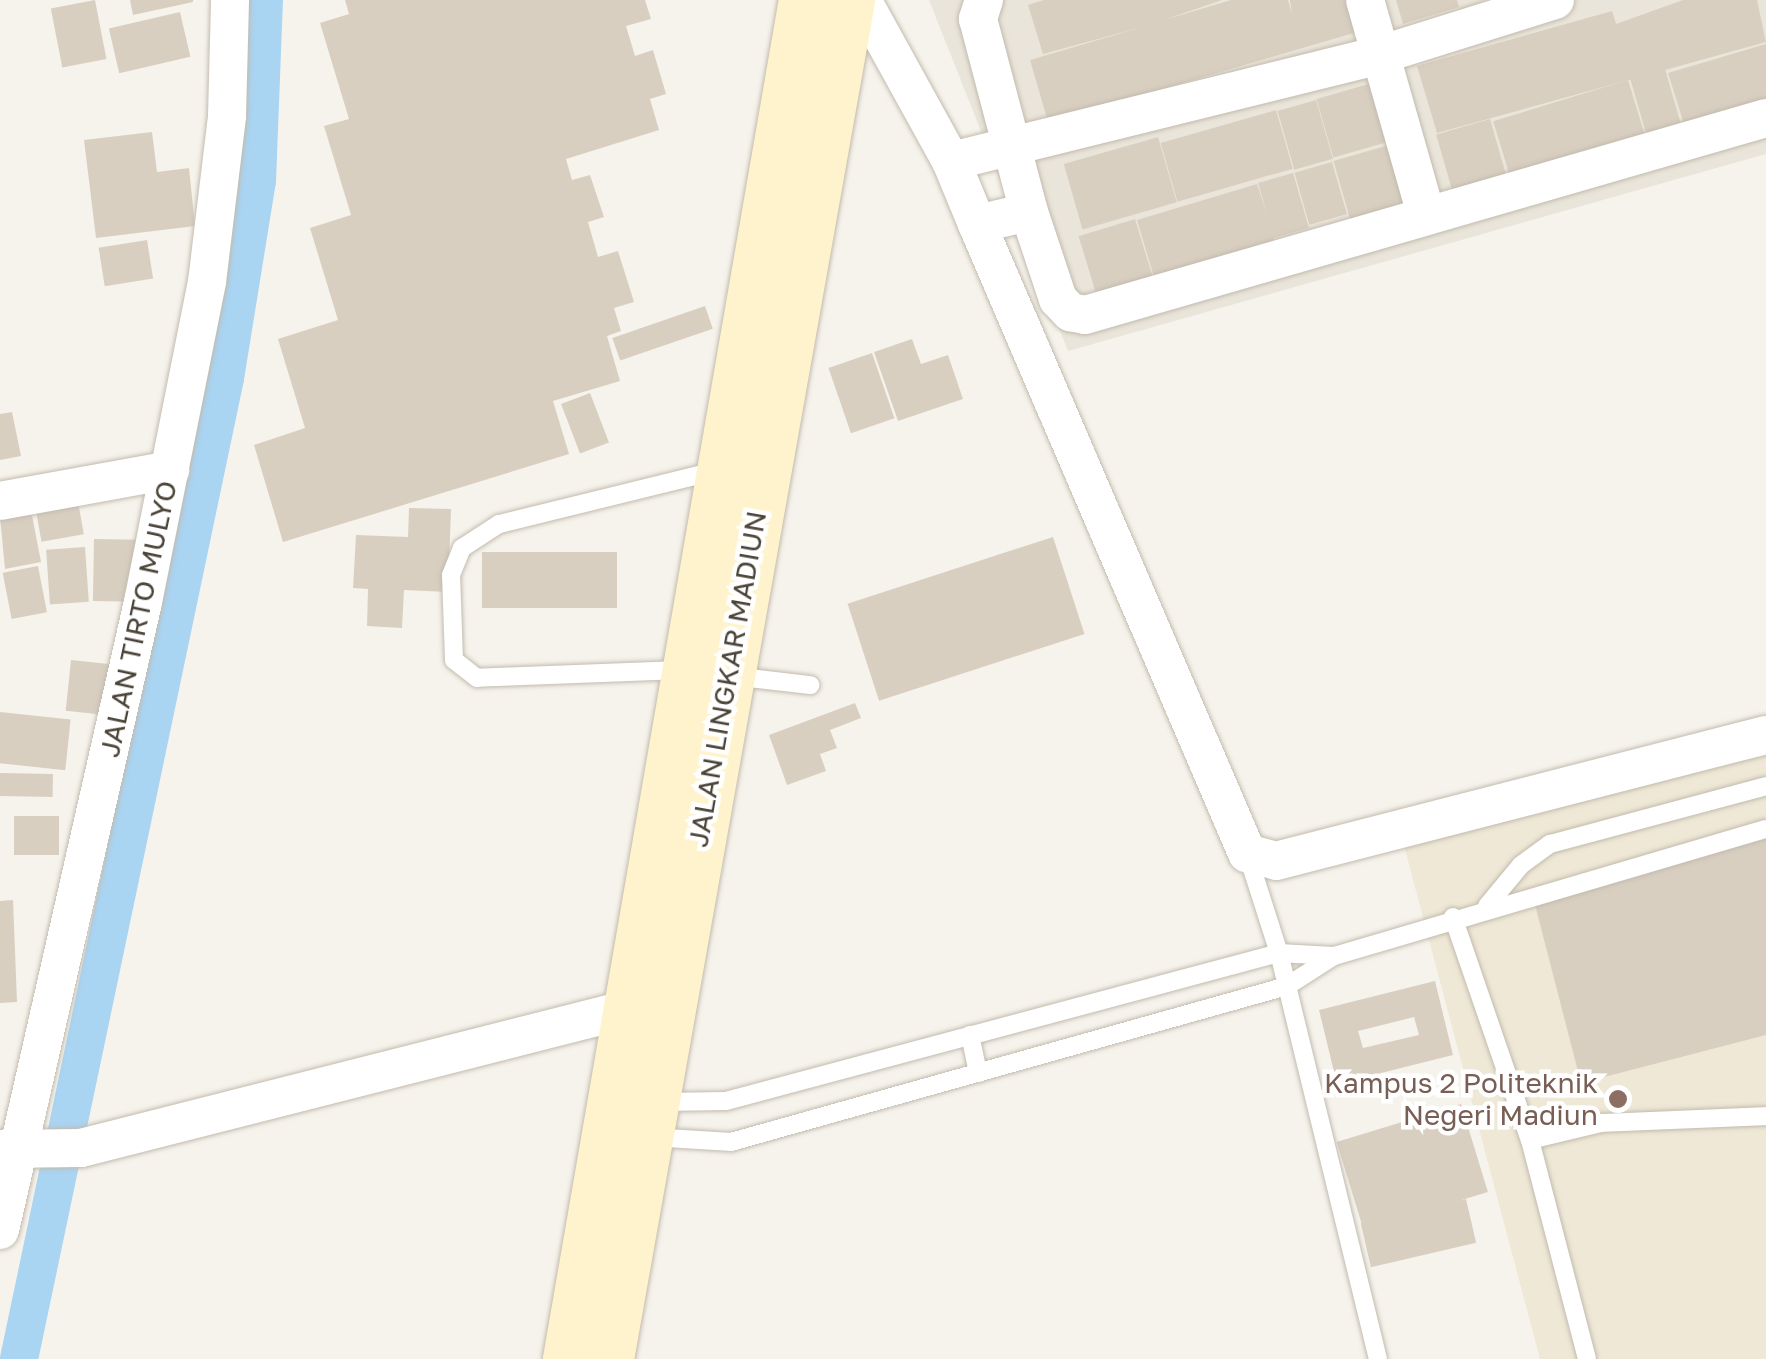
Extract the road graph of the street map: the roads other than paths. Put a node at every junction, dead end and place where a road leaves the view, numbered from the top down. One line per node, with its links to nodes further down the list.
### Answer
1 (230, 0): 16 (street, JALAN TIRTO MULYO)
2 (806, 0): 15 (main road, JALAN LINGKAR MADIUN)
3 (850, 0): 18 (main road, JALAN LINGKAR MADIUN)
4 (862, 0): 11 (street)
5 (984, 0): 10 (street)
6 (1365, 0): 8 (street)
7 (1555, 0): 8 (street)
8 (1380, 55): 10 (street); 13 (street)
9 (1766, 118): 13 (street)
10 (1010, 146): 11 (street); 12 (street)
11 (952, 161): 14 (street)
12 (1030, 212): 13 (street); 14 (street)
13 (1426, 214)
14 (978, 224): 23 (street)
15 (724, 469): 18 (main road, JALAN LINGKAR MADIUN); 18 (lane)
16 (170, 470): 17 (street); 35 (street, JALAN TIRTO MULYO)
17 (0, 502)
18 (708, 673): 19 (lane); 29 (main road, JALAN LINGKAR MADIUN); 33 (main road, JALAN LINGKAR MADIUN)
19 (810, 686)
20 (1766, 736): 23 (street)
21 (1766, 786): 24 (lane)
22 (1766, 828): 24 (lane)
23 (1247, 853): 26 (lane)
24 (1486, 907): 25 (lane)
25 (1453, 917): 27 (lane); 34 (lane)
26 (1279, 953): 27 (lane); 28 (lane); 30 (lane)
27 (1334, 956): 28 (lane)
28 (1287, 986): 31 (lane); 39 (lane)
29 (632, 1008): 35 (street); 37 (main road, JALAN LINGKAR MADIUN)
30 (970, 1036): 31 (lane); 33 (lane)
31 (978, 1073): 33 (lane)
32 (1766, 1116): 34 (lane)
33 (649, 1119): 38 (main road, JALAN LINGKAR MADIUN)
34 (1530, 1140): 40 (lane)
35 (14, 1147): 36 (street, JALAN TIRTO MULYO)
36 (0, 1230)
37 (569, 1359)
38 (608, 1359)
39 (1378, 1359)
40 (1587, 1359)

